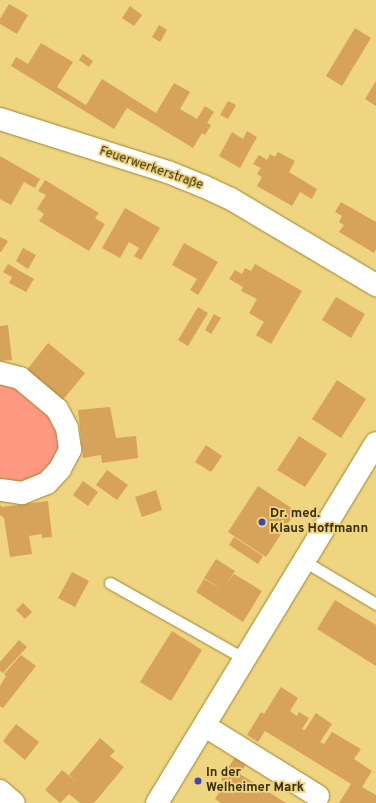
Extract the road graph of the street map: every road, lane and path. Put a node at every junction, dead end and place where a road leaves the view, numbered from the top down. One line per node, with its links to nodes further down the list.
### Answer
1 (0, 119): 2 (street, Feuerwerkerstraße)
2 (376, 285)
3 (0, 373): 5 (street)
4 (376, 443): 6 (street)
5 (0, 490)
6 (304, 560): 8 (lane); 9 (street)
7 (110, 583): 9 (lane)
8 (376, 604)
9 (244, 659): 10 (street)
10 (205, 726): 12 (street); 14 (street)
11 (0, 791): 13 (street)
12 (318, 796)
13 (14, 803)
14 (158, 803)

